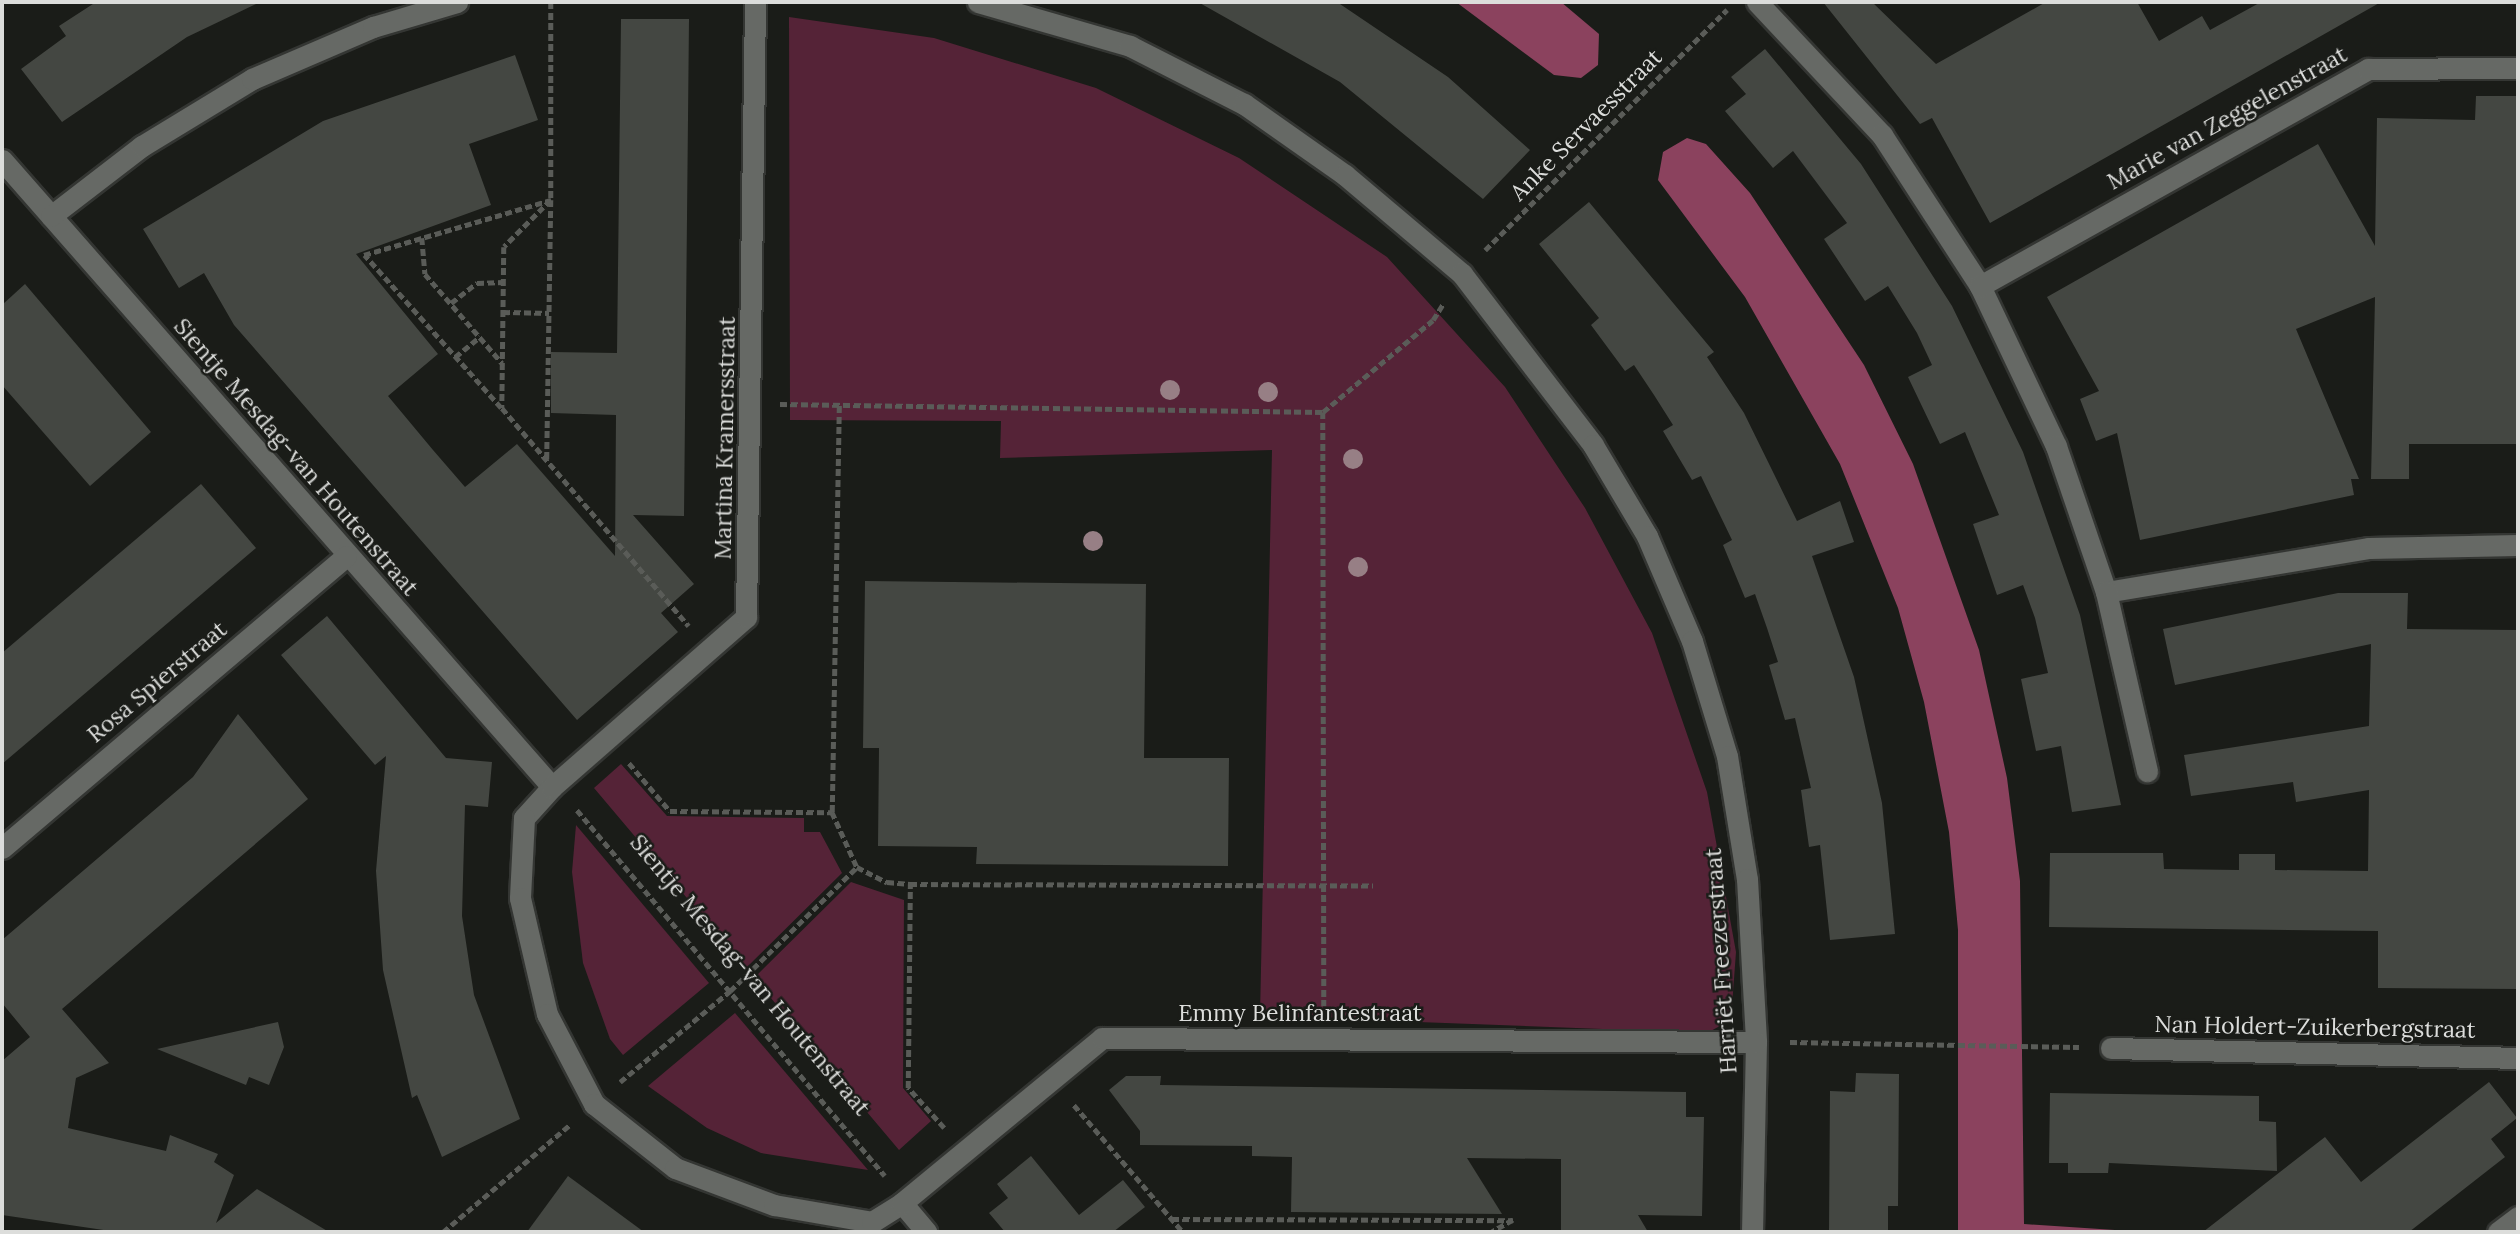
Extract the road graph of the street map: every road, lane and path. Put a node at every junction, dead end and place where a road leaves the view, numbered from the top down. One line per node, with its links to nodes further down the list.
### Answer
1 (457, 2): 10 (street)
2 (551, 2): 9 (path)
3 (755, 2): 21 (street, Martina Kramersstraat)
4 (978, 2): 12 (street, Harriët Freezerstraat)
5 (1735, 2): 12 (path, Anke Servaesstraat)
6 (1757, 2): 14 (street)
7 (2518, 68): 14 (street, Marie van Zeggelenstraat)
8 (2, 160): 10 (street, Sientje Mesdag-van Houtenstraat)
9 (551, 200): 11 (path); 13 (path); 17 (path)
10 (51, 216): 27 (street, Sientje Mesdag-van Houtenstraat)
11 (422, 239): 15 (path); 19 (path)
12 (1462, 274): 24 (path, Anke Servaesstraat); 41 (street, Harriët Freezerstraat)
13 (504, 282): 15 (path); 16 (path)
14 (1980, 286): 28 (street)
15 (451, 303): 18 (path)
16 (503, 312): 17 (path); 20 (path)
17 (549, 313): 25 (path)
18 (480, 337): 19 (path); 20 (path)
19 (455, 357): 23 (path)
20 (502, 363): 23 (path)
21 (754, 403): 22 (path); 29 (street, Martina Kramersstraat)
22 (839, 404): 24 (path); 33 (path)
23 (502, 408): 25 (path)
24 (1323, 412): 37 (path)
25 (547, 460): 29 (path)
26 (2518, 545): 28 (street)
27 (346, 555): 32 (street, Sientje Mesdag-van Houtenstraat); 34 (street, Rosa Spierstraat)
28 (2106, 592): 31 (street)
29 (710, 650): 30 (street, Martina Kramersstraat)
30 (608, 738): 32 (street, Martina Kramersstraat); 33 (path)
31 (2147, 771)
32 (552, 787): 39 (path, Sientje Mesdag-van Houtenstraat); 47 (street)
33 (832, 812): 35 (path)
34 (2, 848)
35 (857, 867): 36 (path); 39 (path)
36 (910, 884): 37 (path); 46 (path)
37 (1325, 886): 38 (path); 40 (path)
38 (1373, 886)
39 (730, 991): 47 (path, Sientje Mesdag-van Houtenstraat)
40 (1324, 1039): 41 (street, Emmy Belinfantestraat); 45 (street, Emmy Belinfantestraat)
41 (1756, 1042): 42 (path); 53 (street, Harriët Freezerstraat)
42 (2044, 1046)
43 (2111, 1048): 44 (street, Nan Holdert-Zuikerbergstraat)
44 (2518, 1058)
45 (1051, 1077): 46 (street, Emmy Belinfantestraat); 49 (path)
46 (964, 1151): 47 (street, Emmy Belinfantestraat)
47 (902, 1203): 50 (street)
48 (2518, 1217): 54 (street)
49 (1172, 1219): 51 (path); 52 (path)
50 (926, 1232)
51 (1183, 1232)
52 (1492, 1232)
53 (1752, 1232)
54 (2498, 1232)

